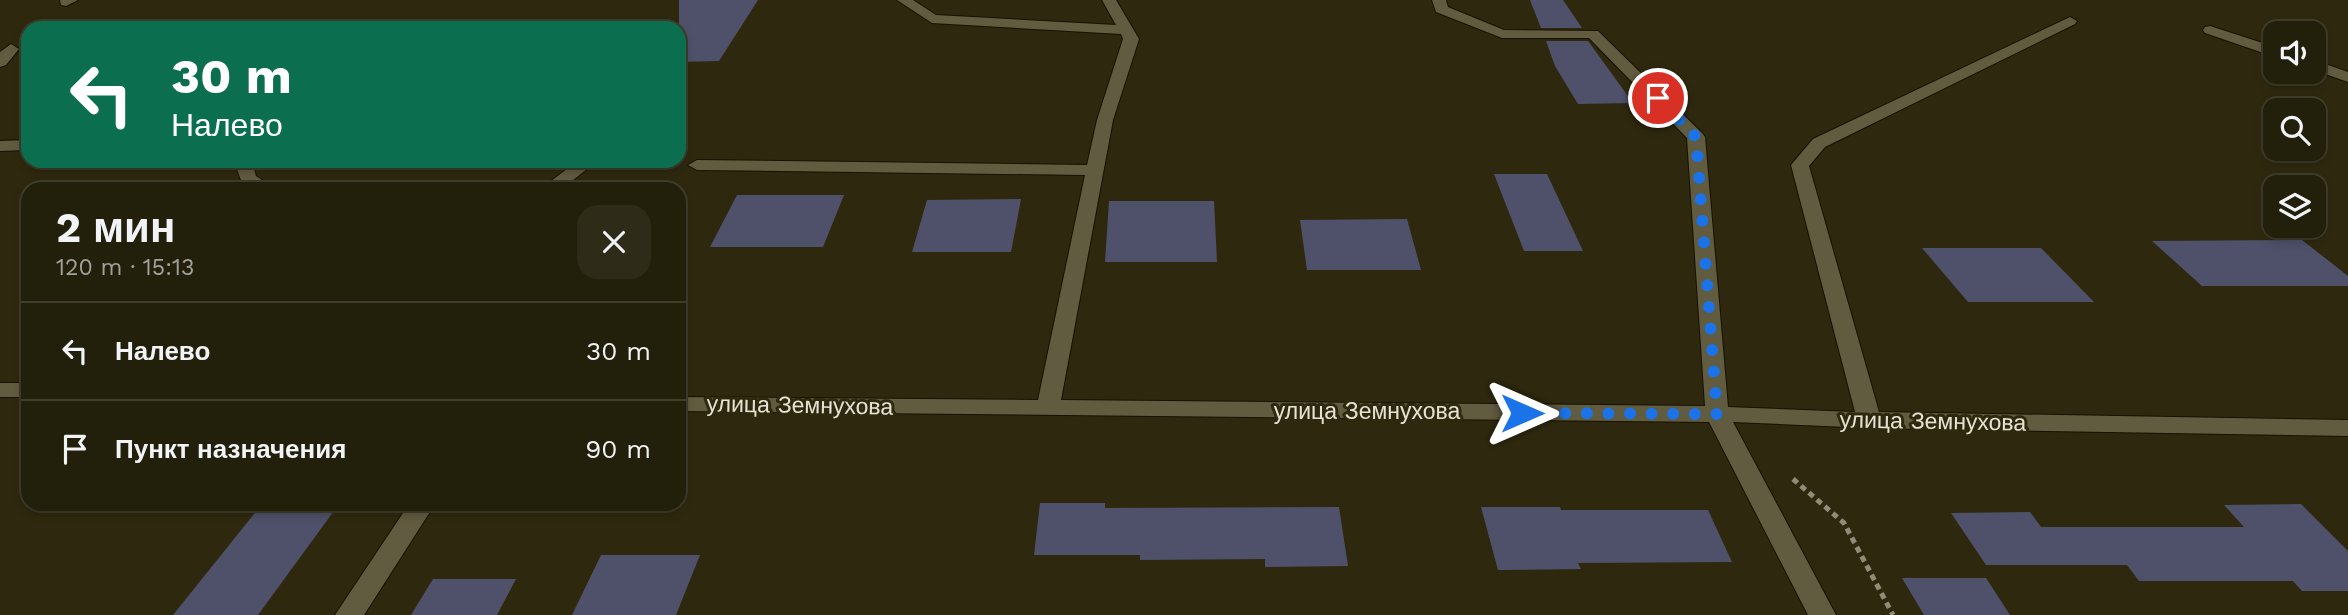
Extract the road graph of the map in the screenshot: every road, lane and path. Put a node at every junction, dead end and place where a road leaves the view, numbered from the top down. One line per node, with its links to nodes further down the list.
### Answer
1 (904, 0): 5 (street)
2 (1109, 0): 5 (street)
3 (1439, 0): 24 (street)
4 (2070, 21): 25 (street)
5 (1128, 30): 17 (street)
6 (2210, 30): 7 (street)
7 (2263, 48)
8 (11, 49): 9 (street)
9 (0, 62)
10 (2326, 69): 11 (street)
11 (2348, 77)
12 (21, 145): 13 (street)
13 (0, 146)
14 (697, 165): 17 (street)
15 (245, 168): 18 (street)
16 (578, 168): 19 (street)
17 (1095, 170): 23 (street)
18 (254, 182)
19 (560, 182)
20 (0, 390): 21 (street)
21 (21, 390)
22 (686, 404): 23 (street, улица Земнухова)
23 (1048, 409): 24 (street, улица Земнухова)
24 (1717, 414): 25 (street, улица Земнухова); 30 (street)
25 (1869, 420): 26 (street, улица Земнухова)
26 (2348, 428)
27 (1791, 478): 31 (path)
28 (417, 511): 29 (street)
29 (349, 615)
30 (1822, 615)
31 (1893, 615)

